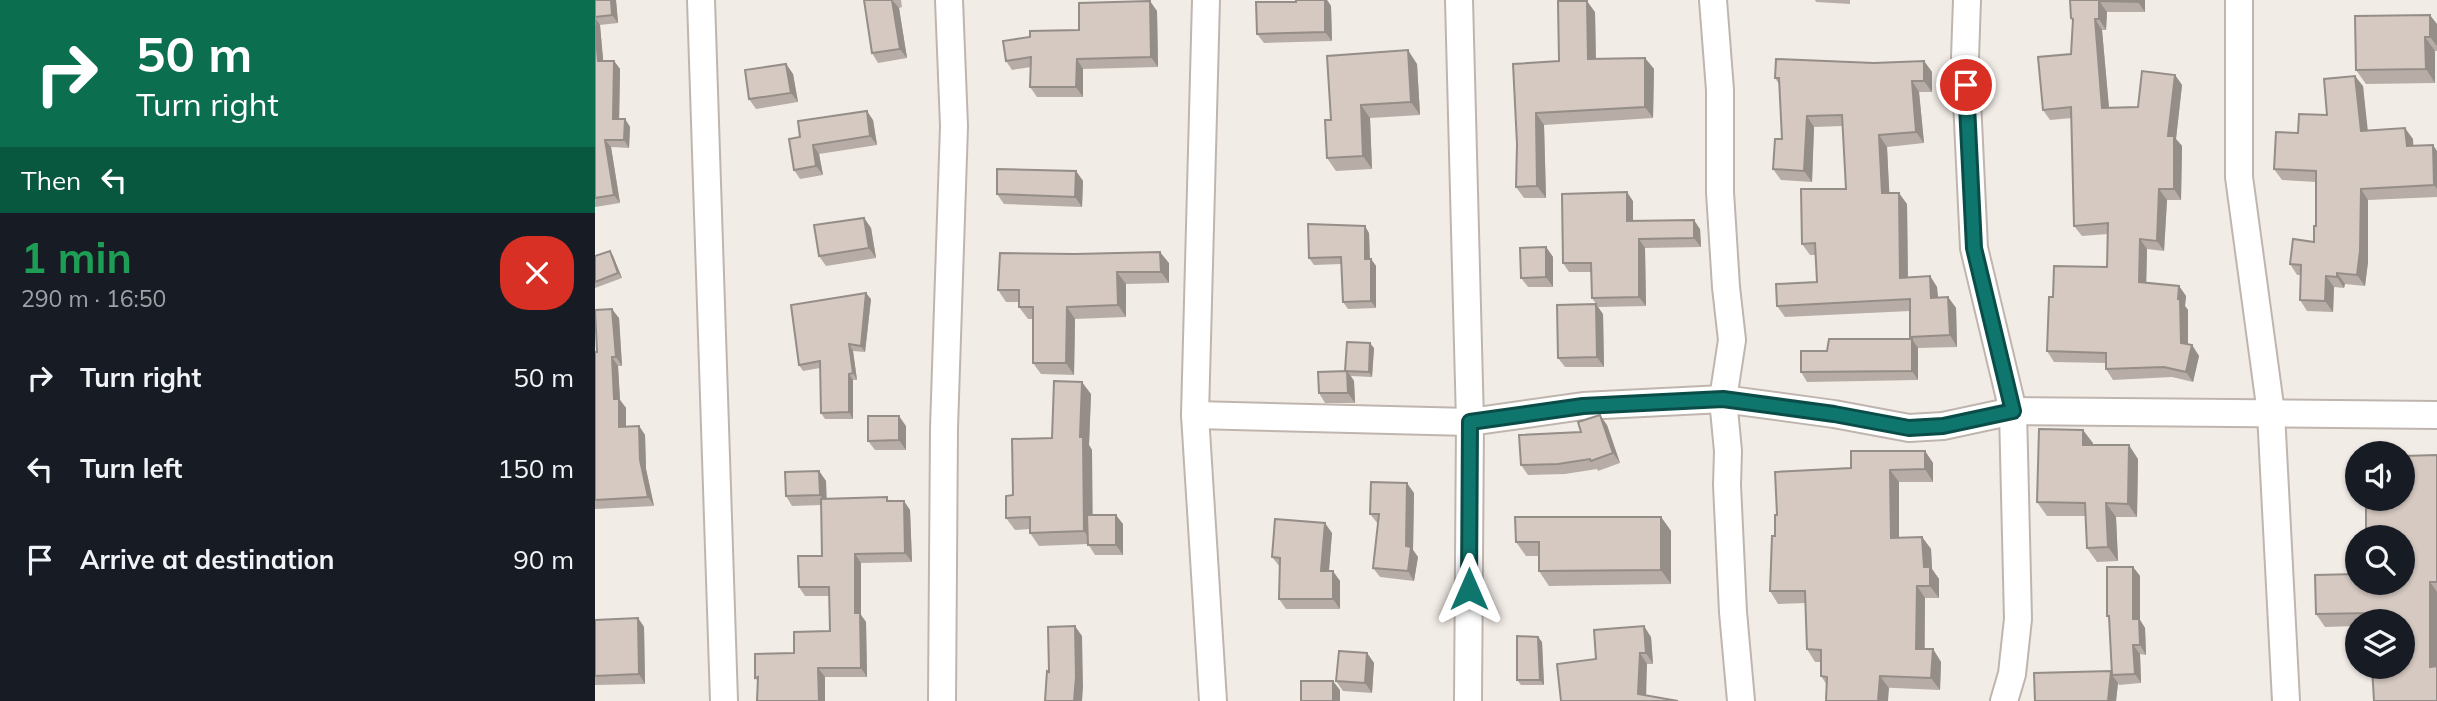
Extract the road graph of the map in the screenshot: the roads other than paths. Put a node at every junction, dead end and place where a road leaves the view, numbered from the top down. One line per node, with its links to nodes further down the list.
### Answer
1 (701, 0): 14 (street)
2 (949, 0): 15 (street)
3 (1206, 0): 11 (street)
4 (1459, 0): 13 (street)
5 (1713, 0): 8 (street)
6 (1966, 0): 9 (street)
7 (2239, 0): 10 (street)
8 (1723, 399): 9 (street); 13 (street); 18 (street)
9 (2013, 411): 10 (street); 19 (street)
10 (2271, 413): 12 (street); 20 (street)
11 (1195, 415): 13 (street); 16 (street)
12 (2437, 415)
13 (1470, 422): 17 (street)
14 (724, 701)
15 (942, 701)
16 (1213, 701)
17 (1468, 701)
18 (1741, 701)
19 (2004, 701)
20 (2286, 701)

